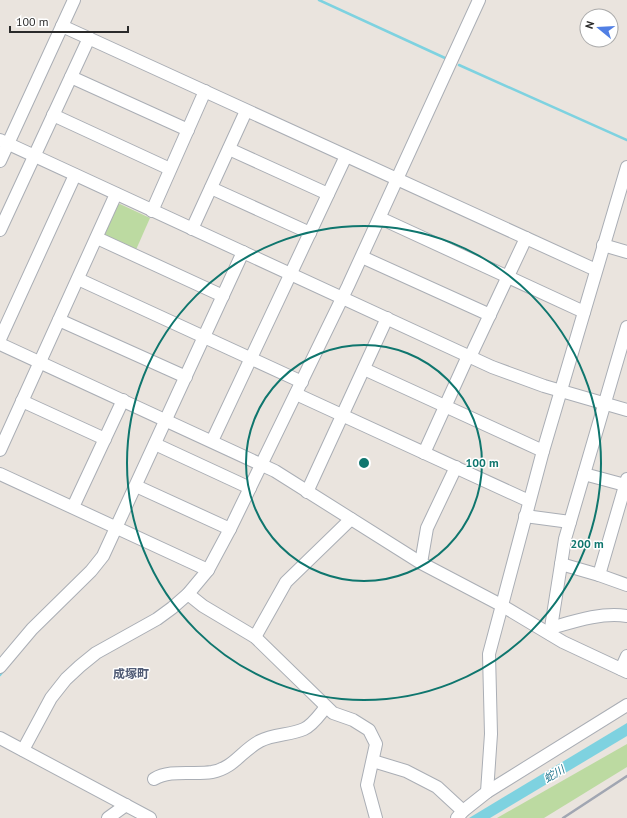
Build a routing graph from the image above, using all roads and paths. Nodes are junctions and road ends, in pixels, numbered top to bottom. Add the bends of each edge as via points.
1 (74, 0) edge
2 (479, 0) edge
3 (62, 26) junction
4 (88, 38) junction
5 (71, 77) junction
6 (206, 91) junction
7 (246, 111) junction
8 (53, 115) junction
9 (188, 130) junction
10 (4, 142) edge
11 (229, 149) junction
12 (346, 156) junction
13 (34, 157) junction
14 (0, 161) edge
15 (627, 167) edge
16 (170, 169) junction
17 (75, 175) junction
18 (398, 179) junction
19 (211, 188) junction
20 (116, 194) junction
21 (328, 194) junction
22 (152, 210) junction
23 (380, 218) junction
24 (192, 229) junction
25 (0, 230) edge
26 (310, 233) junction
27 (97, 238) junction
28 (526, 238) junction
29 (603, 245) junction
30 (243, 252) junction
31 (627, 252) edge
32 (362, 256) junction
33 (596, 270) junction
34 (290, 274) junction
35 (508, 277) junction
36 (78, 279) junction
37 (223, 296) junction
38 (342, 298) junction
39 (584, 312) junction
40 (490, 315) junction
41 (387, 318) junction
42 (59, 320) junction
43 (627, 327) edge
44 (204, 337) junction
45 (0, 339) edge
46 (0, 344) edge
47 (469, 356) junction
48 (251, 358) junction
49 (40, 362) junction
50 (364, 369) junction
51 (186, 377) junction
52 (302, 382) junction
53 (561, 390) junction
54 (296, 394) junction
55 (22, 400) junction
56 (123, 400) junction
57 (604, 403) junction
58 (445, 407) junction
59 (627, 410) edge
60 (342, 415) junction
61 (166, 420) junction
62 (105, 439) junction
63 (212, 441) junction
64 (155, 444) junction
65 (0, 450) edge
66 (543, 451) junction
67 (424, 453) junction
68 (262, 464) junction
69 (456, 467) junction
70 (0, 474) edge
71 (584, 474) junction
72 (626, 482) edge
73 (136, 486) junction
74 (250, 488) junction
75 (308, 492) junction
76 (529, 501) junction
77 (73, 508) junction
78 (525, 516) junction
79 (350, 519) junction
80 (570, 522) junction
81 (117, 528) junction
82 (230, 529) junction
83 (421, 563) junction
84 (561, 564) junction
85 (208, 570) junction
86 (599, 574) junction
87 (627, 585) edge
88 (188, 594) junction
89 (501, 605) junction
90 (627, 616) edge
91 (551, 631) junction
92 (255, 637) junction
93 (627, 656) edge
94 (0, 666) edge
95 (624, 671) edge
96 (627, 706) edge
97 (326, 707) junction
98 (0, 738) edge
99 (23, 750) junction
100 (373, 761) junction
101 (154, 779) dead end
102 (487, 792) junction
103 (126, 805) junction
104 (460, 814) edge
105 (108, 818) edge
106 (150, 818) edge
107 (376, 818) edge

1 - 3 street
2 - 18 street
3 - 4 street
3 - 10 street
4 - 5 street
4 - 6 street
5 - 8 street
5 - 9 street
6 - 7 street
6 - 9 street
7 - 11 street
7 - 12 street
8 - 13 street
8 - 16 street
9 - 16 street
10 - 13 street
10 - 14 street
11 - 19 street
11 - 21 street
12 - 18 street
12 - 21 street
13 - 17 street
13 - 25 street
15 - 29 street
16 - 22 street
17 - 20 street
17 - 45 street
18 - 23 street
18 - 28 street
19 - 24 street
19 - 26 street
20 - 22 street
20 - 27 street
21 - 26 street
22 - 24 street
23 - 32 street
23 - 35 street
24 - 30 street
26 - 34 street
27 - 36 street
27 - 37 street
28 - 33 street
28 - 35 street
29 - 31 street
29 - 33 street
30 - 34 street
30 - 37 street
32 - 38 street
32 - 40 street
33 - 39 street
34 - 38 street
34 - 48 street
35 - 39 street
35 - 40 street
36 - 42 street
36 - 44 street
37 - 44 street
38 - 41 street
38 - 52 street
39 - 53 street
40 - 47 street
41 - 47 street
41 - 50 street
42 - 49 street
42 - 51 street
43 - 57 street
44 - 48 street
44 - 51 street
46 - 49 street
47 - 53 street via 514,375
47 - 58 street
48 - 52 street
48 - 63 street
49 - 55 street
49 - 56 street
50 - 58 street
50 - 60 street
51 - 61 street
52 - 54 street
53 - 57 street
53 - 66 street
54 - 60 street
54 - 68 street
55 - 62 street
55 - 65 street
56 - 61 street
56 - 62 street
57 - 59 street
57 - 71 street
58 - 66 street
58 - 67 street
60 - 67 street
60 - 75 street
61 - 63 street
61 - 64 street
62 - 77 street
63 - 68 street
64 - 73 street
64 - 74 street
66 - 76 street
67 - 69 street
68 - 74 street
68 - 75 street
69 - 76 street
69 - 83 street via 427,528
70 - 77 street
71 - 72 street
71 - 80 street
72 - 86 street
73 - 81 street
73 - 82 street
74 - 82 street
75 - 79 street
76 - 78 street
77 - 81 street
78 - 80 street
78 - 89 street
79 - 83 street
79 - 92 street via 286,582
80 - 84 street
81 - 85 street
81 - 94 street via 98,563 32,628
82 - 85 street
83 - 89 street
84 - 86 street
84 - 91 street
85 - 88 street
86 - 87 street
88 - 92 street
88 - 99 street via 157,619 114,642 66,679 51,698
89 - 91 street
89 - 102 street via 489,654 491,734
90 - 91 street via 613,615 573,622
91 - 95 street
92 - 97 street
93 - 95 street
96 - 102 street
97 - 100 street via 369,730 376,744
97 - 101 street via 303,729 260,740 225,768 212,772 170,774
98 - 99 street
99 - 103 street
100 - 104 street via 406,771 437,787
100 - 107 street via 367,785
102 - 104 street
103 - 105 street
103 - 106 street

